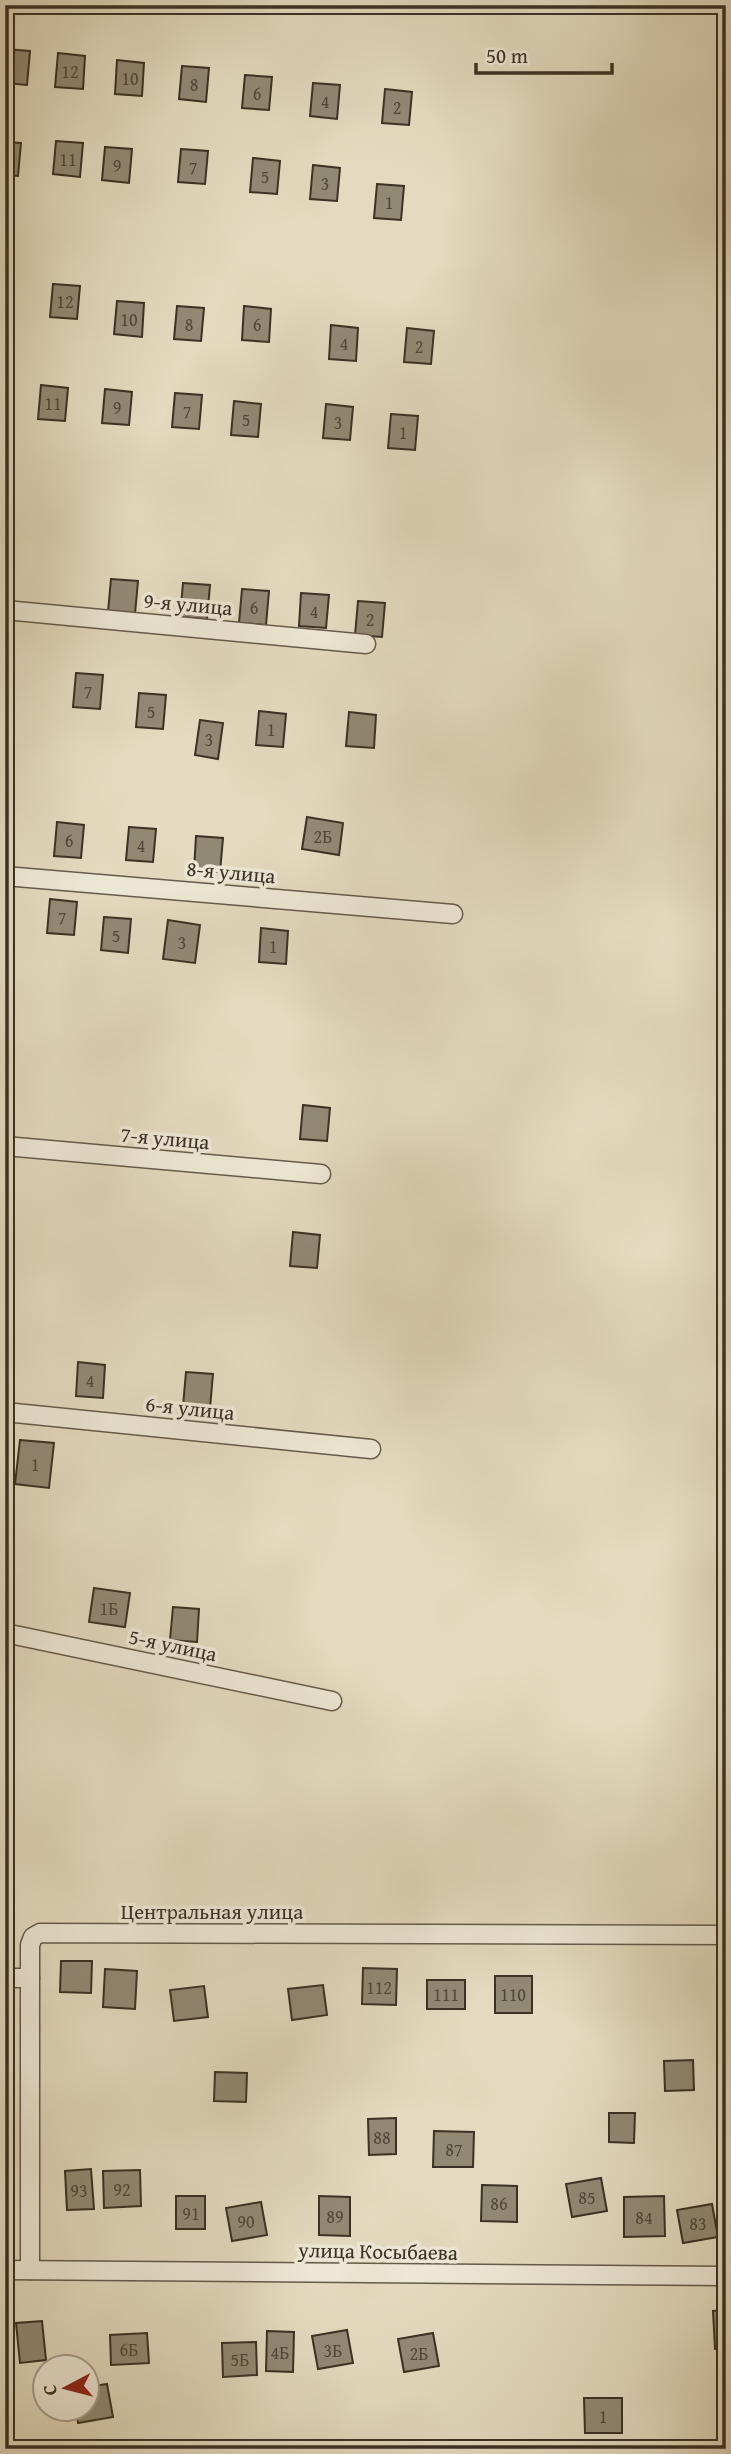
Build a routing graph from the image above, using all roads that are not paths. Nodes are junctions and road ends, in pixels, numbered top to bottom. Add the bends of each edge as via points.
1 (5, 610) edge
2 (366, 644) dead end
3 (5, 876) edge
4 (453, 915) dead end
5 (5, 1146) edge
6 (321, 1174) dead end
7 (5, 1412) edge
8 (371, 1449) dead end
9 (5, 1633) edge
10 (332, 1701) dead end
11 (726, 1935) edge
12 (5, 1978) edge
13 (30, 1978) junction
14 (5, 2270) edge
15 (30, 2270) junction
16 (726, 2276) edge

1 - 2 street, 9-я улица
3 - 4 street, 8-я улица
5 - 6 street, 7-я улица
7 - 8 street, 6-я улица
9 - 10 street, 5-я улица
11 - 13 street, Центральная улица via 40,1933 30,1945
12 - 13 street
13 - 15 street, Центральная улица
14 - 15 street, улица Косыбаева
15 - 16 street, улица Косыбаева

